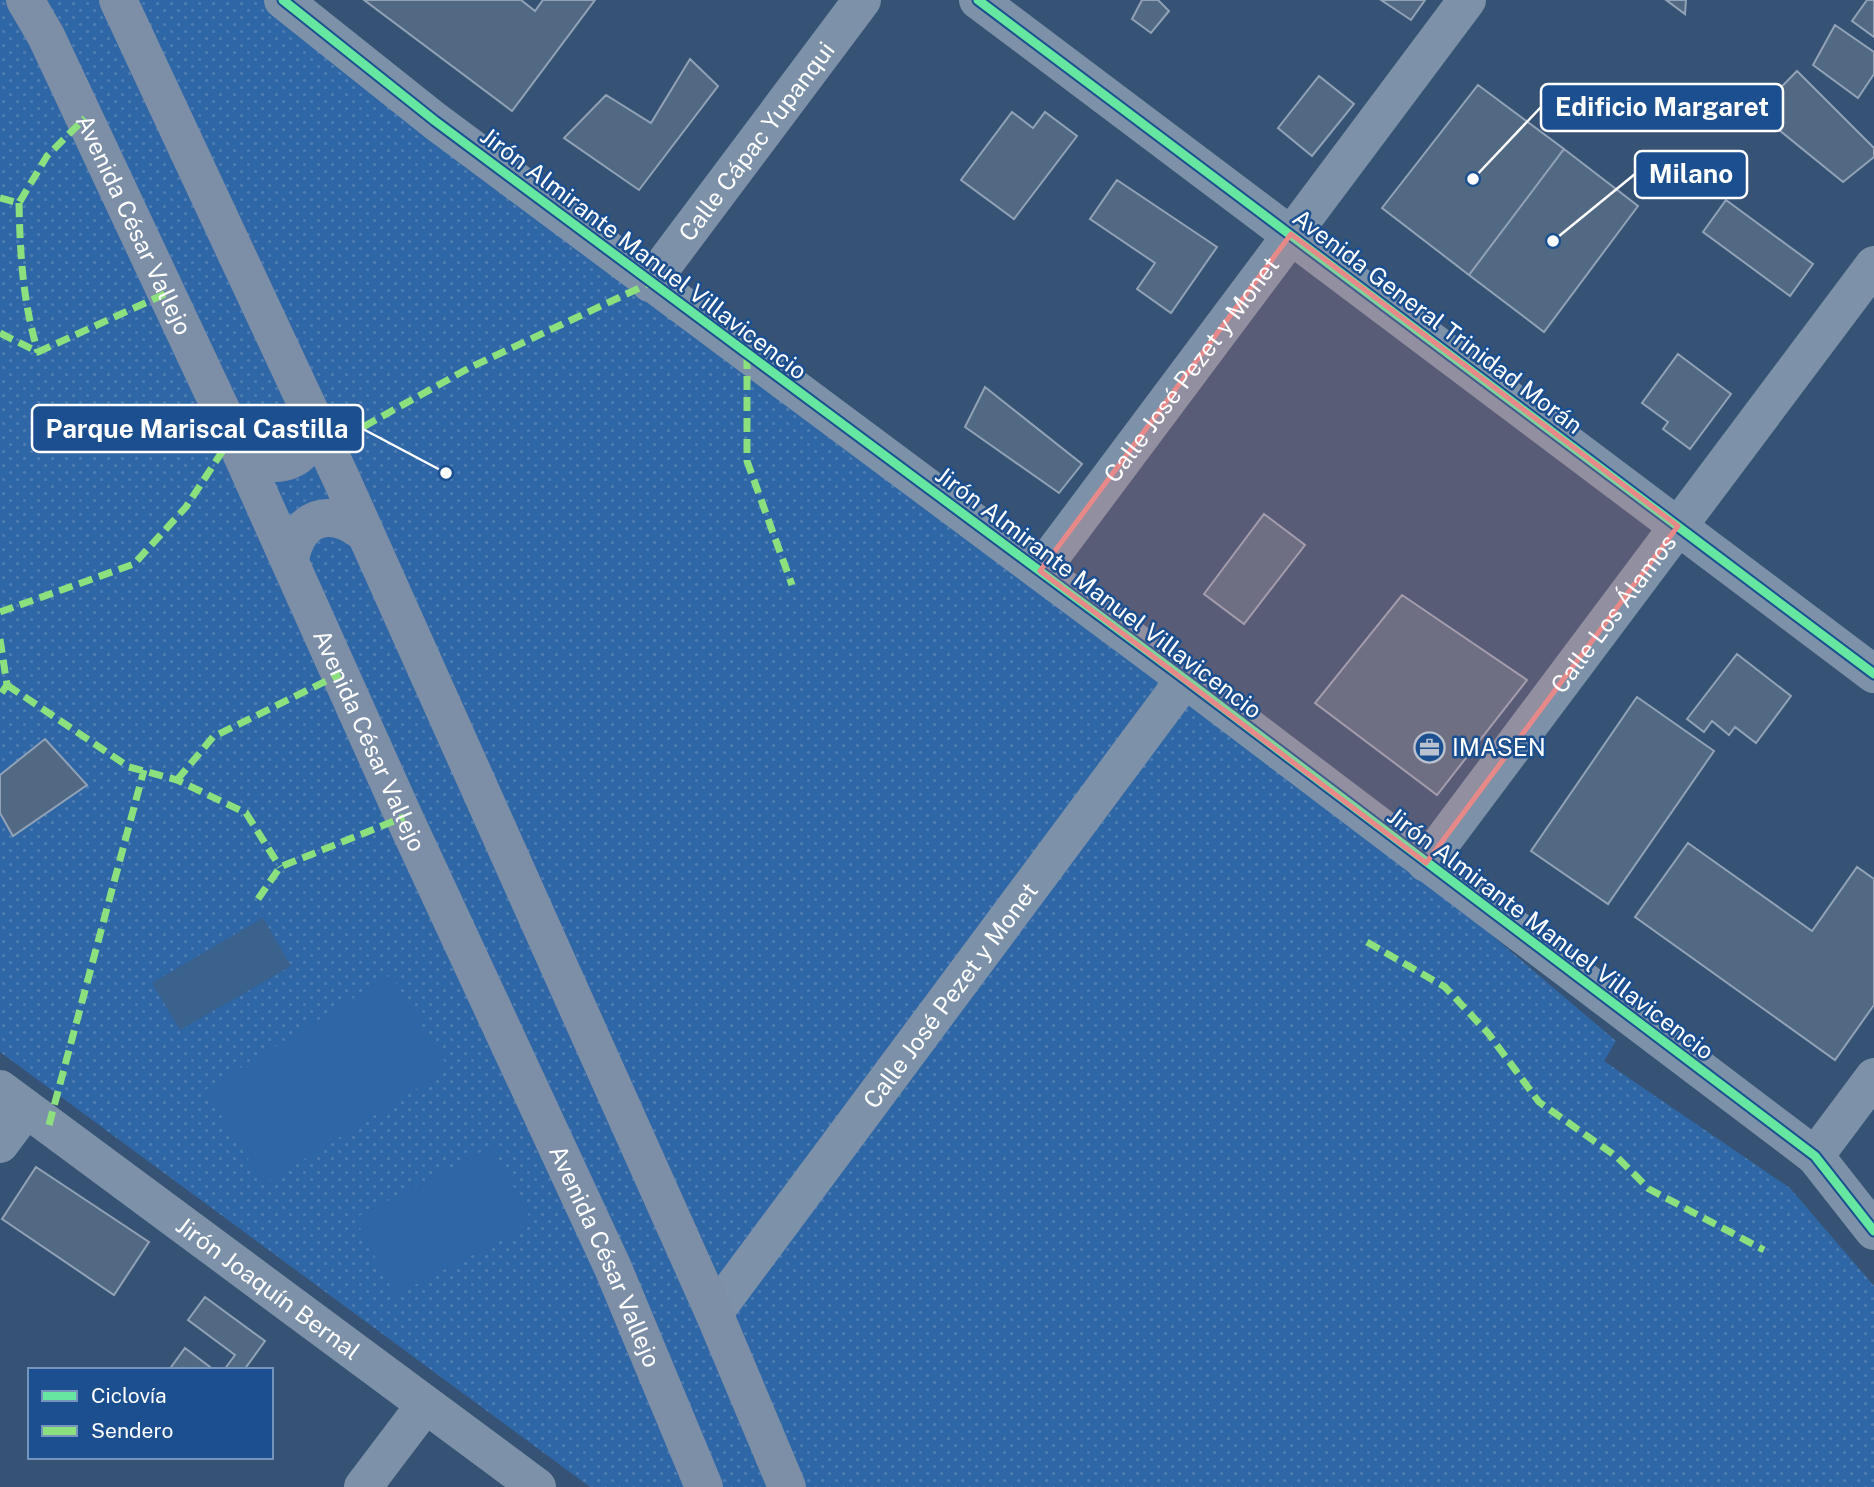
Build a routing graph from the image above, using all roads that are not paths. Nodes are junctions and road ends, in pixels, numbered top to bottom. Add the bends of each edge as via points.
1 (25, 0) edge
2 (118, 0) edge
3 (284, 0) edge
4 (862, 0) edge
5 (978, 0) edge
6 (1467, 0) edge
7 (1292, 234) junction
8 (1874, 265) edge
9 (650, 283) junction
10 (315, 423) junction
11 (242, 454) junction
12 (1678, 526) junction
13 (362, 531) junction
14 (290, 559) junction
15 (1040, 572) junction
16 (1874, 674) edge
17 (1185, 679) junction
18 (1426, 863) junction
19 (1874, 1077) edge
20 (13, 1099) edge
21 (0, 1144) edge
22 (1815, 1156) junction
23 (1874, 1231) edge
24 (714, 1314) junction
25 (425, 1405) junction
26 (363, 1487) edge
27 (537, 1487) edge
28 (705, 1487) edge
29 (787, 1487) edge

1 - 11 main road, Avenida César Vallejo
2 - 10 main road
3 - 9 street, Jirón Almirante Manuel Villavicencio
4 - 9 street, Calle Cápac Yupanqui
5 - 7 street, Avenida General Trinidad Morán
6 - 7 street, Calle José Pezet y Monet
7 - 12 street, Avenida General Trinidad Morán
7 - 15 street, Calle José Pezet y Monet
8 - 12 street, Calle Los Álamos
9 - 15 street, Jirón Almirante Manuel Villavicencio
10 - 11 main road via 303,452 290,461 274,464
10 - 13 main road
11 - 14 main road, Avenida César Vallejo
12 - 16 street, Avenida General Trinidad Morán
12 - 18 street, Calle Los Álamos
13 - 14 main road via 332,517 316,520 293,542
13 - 24 main road
14 - 28 main road, Avenida César Vallejo via 613,1268
15 - 17 street, Jirón Almirante Manuel Villavicencio
17 - 18 street, Jirón Almirante Manuel Villavicencio
17 - 24 street, Calle José Pezet y Monet
18 - 22 street, Jirón Almirante Manuel Villavicencio
19 - 22 street
20 - 21 street
20 - 25 street, Jirón Joaquín Bernal
22 - 23 street, Jirón Almirante Manuel Villavicencio
24 - 29 main road
25 - 26 street
25 - 27 street, Jirón Joaquín Bernal

